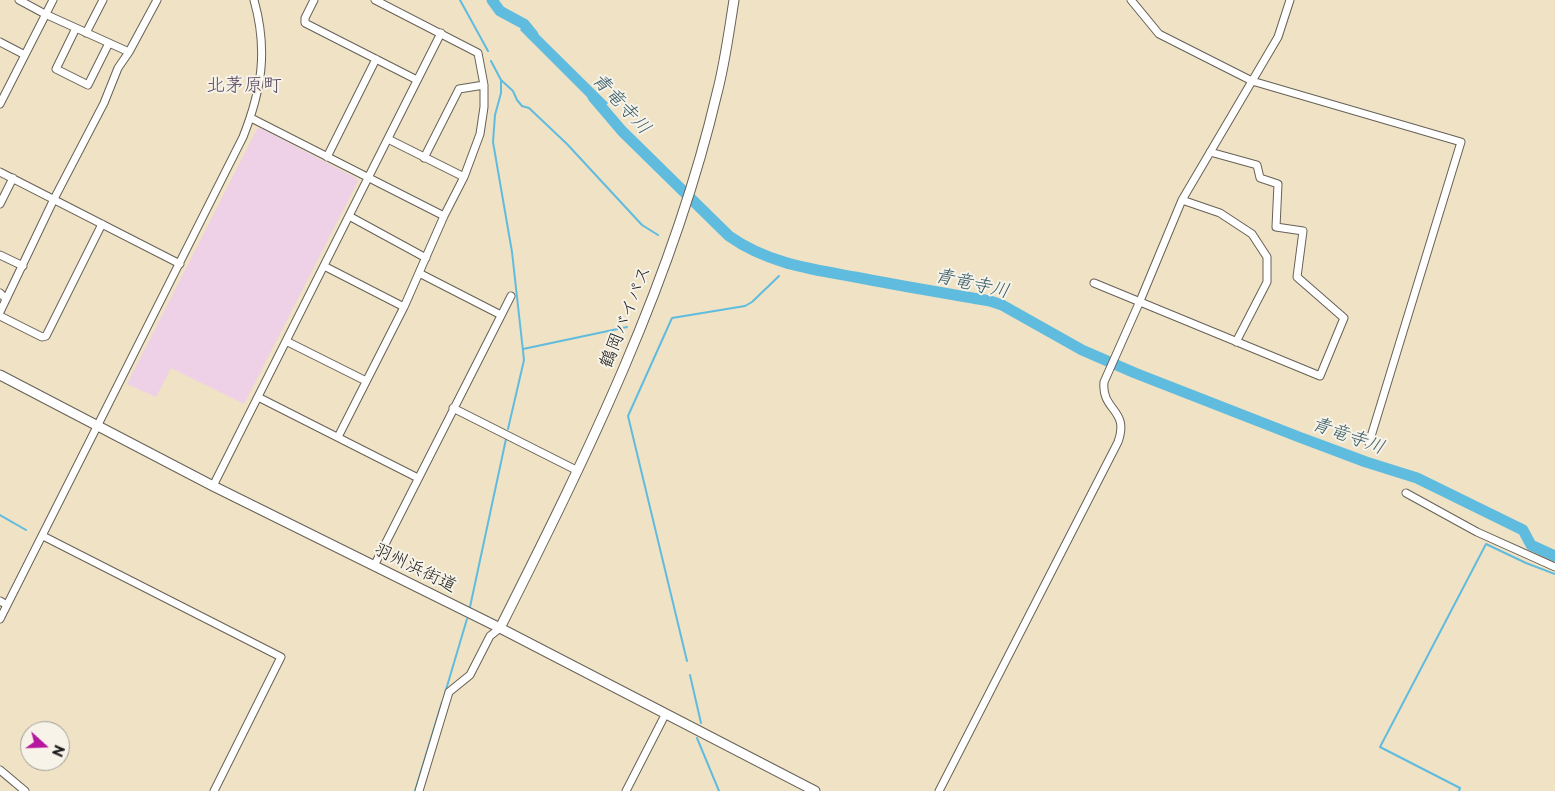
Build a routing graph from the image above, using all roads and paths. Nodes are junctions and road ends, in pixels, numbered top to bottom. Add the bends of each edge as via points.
1 (19, 0) edge
2 (53, 0) edge
3 (104, 0) edge
4 (156, 0) edge
5 (254, 0) edge
6 (314, 0) edge
7 (375, 0) edge
8 (734, 0) edge
9 (1131, 0) edge
10 (1290, 0) edge
11 (45, 14) junction
12 (76, 28) junction
13 (86, 33) junction
14 (441, 33) junction
15 (0, 42) edge
16 (109, 43) junction
17 (129, 52) junction
18 (25, 55) junction
19 (376, 59) junction
20 (417, 80) junction
21 (1252, 81) junction
22 (484, 85) junction
23 (0, 104) edge
24 (251, 118) junction
25 (388, 139) junction
26 (1210, 152) junction
27 (328, 157) junction
28 (424, 158) junction
29 (0, 172) edge
30 (464, 177) junction
31 (13, 178) junction
32 (368, 178) junction
33 (54, 199) junction
34 (1182, 200) junction
35 (0, 204) edge
36 (349, 216) junction
37 (444, 216) junction
38 (102, 224) junction
39 (0, 254) edge
40 (426, 258) junction
41 (180, 264) junction
42 (22, 266) junction
43 (324, 266) junction
44 (419, 273) junction
45 (1094, 283) dead end
46 (3, 296) edge
47 (510, 296) dead end
48 (1140, 301) junction
49 (404, 307) junction
50 (0, 312) edge
51 (501, 315) junction
52 (0, 316) edge
53 (286, 341) junction
54 (1236, 342) junction
55 (0, 375) edge
56 (366, 381) junction
57 (258, 397) junction
58 (454, 408) junction
59 (98, 426) junction
60 (338, 437) junction
61 (1369, 443) dead end
62 (578, 471) junction
63 (418, 478) junction
64 (213, 486) junction
65 (1406, 493) dead end
66 (43, 536) junction
67 (374, 566) junction
68 (1555, 567) edge
69 (0, 602) edge
70 (7, 605) junction
71 (0, 619) edge
72 (500, 628) junction
73 (665, 715) junction
74 (0, 770) edge
75 (25, 791) edge
76 (214, 791) edge
77 (419, 791) edge
78 (626, 791) edge
79 (815, 791) edge
80 (939, 791) edge

1 - 11 street
2 - 11 street
3 - 13 street
4 - 17 street
5 - 24 street via 261,30 262,62
6 - 19 street via 304,23
7 - 14 street
8 - 62 main road, 鶴岡バイパス via 718,91 684,212 631,349
9 - 21 street via 1159,34
10 - 21 street via 1278,37
11 - 12 street
11 - 18 street
12 - 13 street
12 - 16 street via 56,69 88,84
13 - 16 street
14 - 20 street
14 - 22 street via 478,53
15 - 18 street
16 - 17 street
17 - 33 street via 118,68 97,118
18 - 23 street
19 - 20 street
19 - 27 street
20 - 25 street
21 - 26 street
21 - 61 street via 1461,142
22 - 28 street via 458,90
22 - 30 street via 480,134
24 - 27 street
24 - 41 street
25 - 28 street
25 - 32 street
26 - 34 street
26 - 54 street via 1257,166 1260,178 1278,184 1276,227 1303,231 1296,277 1344,318 1320,376
27 - 32 street
28 - 30 street
29 - 31 street
30 - 37 street
31 - 33 street
31 - 35 street
32 - 36 street
32 - 37 street
33 - 38 street
33 - 42 street
34 - 48 street
34 - 54 street via 1220,212 1252,234 1267,257 1267,282
36 - 40 street
36 - 43 street
37 - 40 street
38 - 41 street
38 - 52 street via 46,336 42,337
39 - 42 street
40 - 44 street
41 - 59 street
42 - 46 street
43 - 49 street
43 - 53 street
44 - 49 street
44 - 51 street
45 - 48 street
46 - 50 street
47 - 51 street
48 - 54 street
48 - 80 street via 1104,382 1108,404 1121,420 1122,432 1118,442
49 - 56 street
51 - 58 street
53 - 56 street
53 - 57 street
55 - 59 main road, 羽州浜街道
56 - 60 street
57 - 60 street
57 - 64 street
58 - 62 street
58 - 63 street
59 - 64 main road, 羽州浜街道
59 - 66 street
60 - 63 street
62 - 72 main road, 鶴岡バイパス
63 - 67 street
64 - 67 main road, 羽州浜街道
65 - 68 street via 1476,532
66 - 70 street
66 - 76 street via 281,657
67 - 72 main road, 羽州浜街道
69 - 70 street
70 - 71 street
72 - 73 main road, 羽州浜街道
72 - 77 street via 490,636 466,679 449,692
73 - 78 street
73 - 79 main road, 羽州浜街道
74 - 75 street

